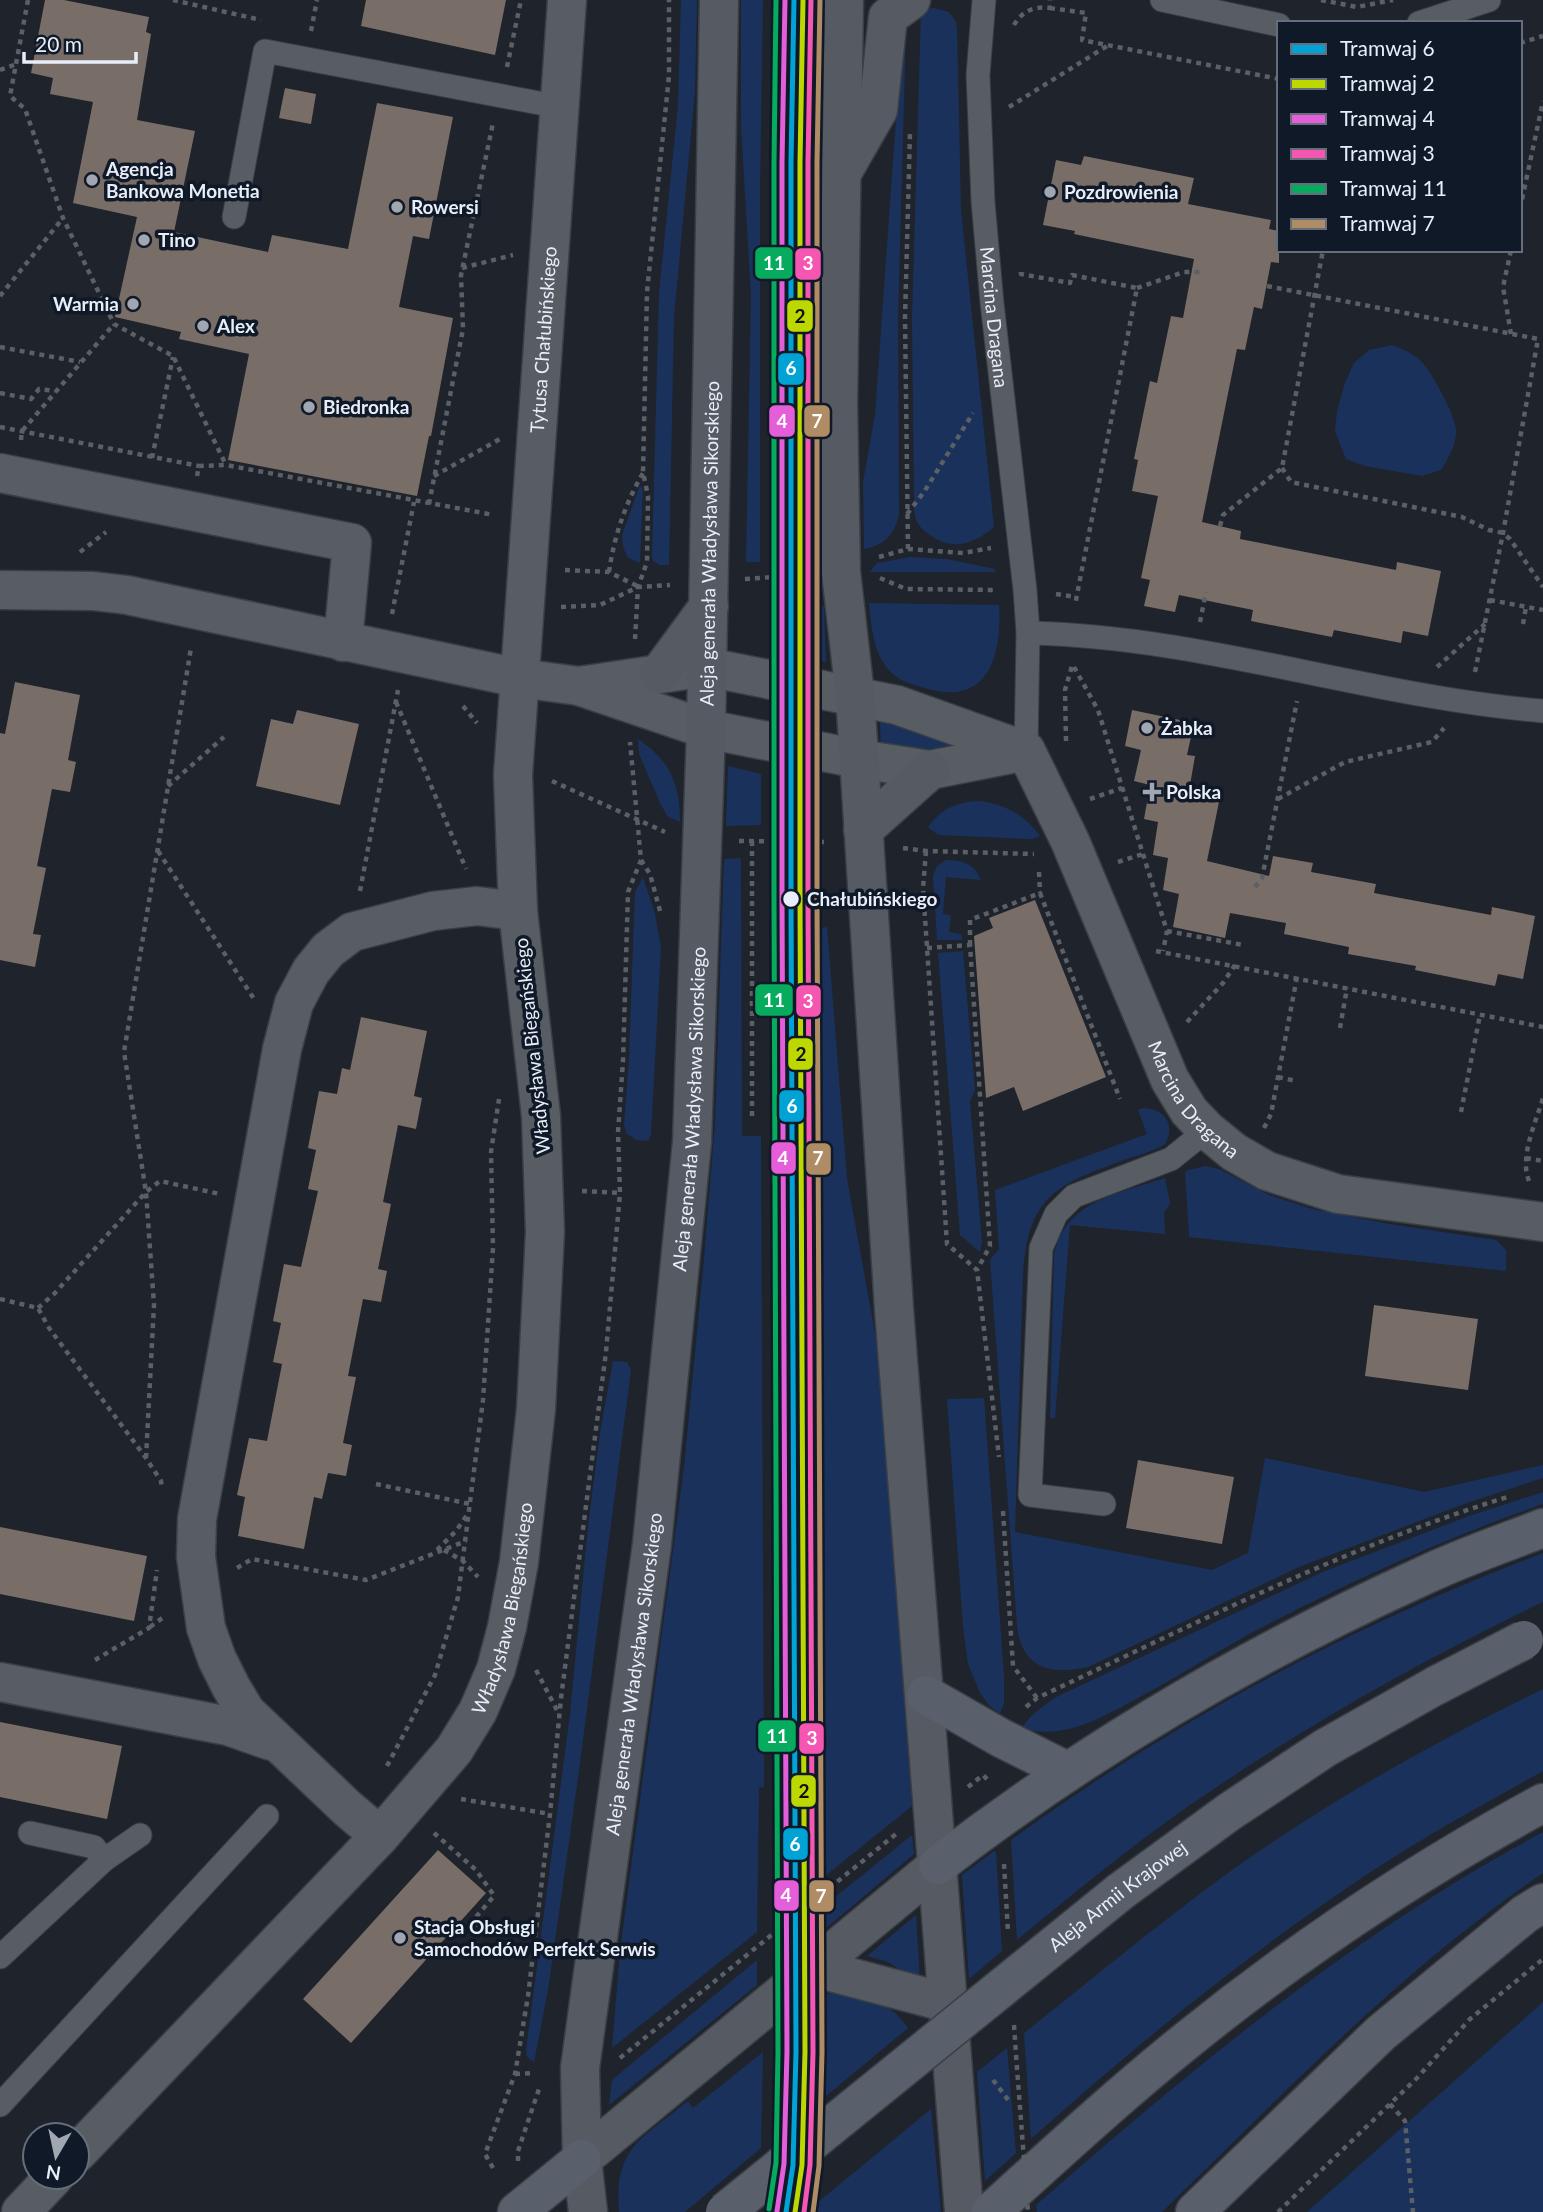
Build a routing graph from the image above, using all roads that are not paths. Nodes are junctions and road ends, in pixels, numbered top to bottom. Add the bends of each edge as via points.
1 (568, 0) edge
2 (719, 0) edge
3 (844, 0) edge
4 (911, 0) edge
5 (984, 0) edge
6 (1161, 0) edge
7 (1489, 0) edge
8 (1425, 21) edge
9 (1277, 25) edge
10 (560, 107) junction
11 (840, 175) junction
12 (234, 217) dead end
13 (7, 474) edge
14 (0, 590) edge
15 (709, 606) junction
16 (1028, 633) junction
17 (343, 642) junction
18 (707, 667) junction
19 (659, 674) junction
20 (519, 678) junction
21 (579, 686) junction
22 (855, 695) junction
23 (1543, 711) edge
24 (706, 729) junction
25 (1026, 751) junction
26 (859, 759) junction
27 (930, 770) junction
28 (863, 830) junction
29 (518, 911) junction
30 (1207, 1130) junction
31 (1538, 1205) edge
32 (1104, 1504) dead end
33 (1543, 1528) edge
34 (1533, 1636) edge
35 (0, 1682) edge
36 (926, 1695) junction
37 (281, 1744) junction
38 (1067, 1771) junction
39 (1543, 1803) edge
40 (267, 1816) dead end
41 (30, 1833) dead end
42 (140, 1835) dead end
43 (380, 1836) junction
44 (104, 1860) junction
45 (939, 1865) junction
46 (1543, 1903) edge
47 (0, 1957) edge
48 (812, 1967) junction
49 (948, 2003) junction
50 (0, 2105) edge
51 (91, 2138) edge
52 (582, 2160) junction
53 (41, 2191) edge
54 (21, 2212) edge
55 (517, 2212) edge
56 (588, 2212) edge
57 (725, 2212) edge
58 (964, 2212) edge
59 (991, 2212) edge
60 (1195, 2212) edge

1 - 10 street, Tytusa Chałubińskiego
2 - 15 street, Aleja generała Władysława Sikorskiego
3 - 11 street
4 - 11 street via 888,17 878,110
5 - 16 lane, Marcina Dragana via 978,75 983,202
6 - 9 lane
7 - 8 lane
10 - 12 lane via 265,51
10 - 20 street, Tytusa Chałubińskiego
11 - 22 street via 841,572
13 - 17 street via 352,543
14 - 17 street via 127,596
15 - 18 street, Aleja generała Władysława Sikorskiego
15 - 19 street
16 - 23 lane via 1090,635 1484,706
16 - 25 lane, Marcina Dragana
17 - 20 street
18 - 19 street
18 - 22 street
18 - 24 street, Aleja generała Władysława Sikorskiego
19 - 21 street
20 - 21 street
20 - 29 street, Władysława Biegańskiego via 513,775
21 - 24 street
22 - 25 street via 897,705
22 - 26 street
24 - 26 street
24 - 52 street, Aleja generała Władysława Sikorskiego via 690,1168 652,1544 580,2068
25 - 27 street
25 - 30 street, Marcina Dragana via 1070,841 1170,1080
26 - 27 street
26 - 28 street
27 - 28 street
28 - 36 street via 894,1309
29 - 37 street, Władysława Biegańskiego via 477,906 433,911 352,932 328,950 294,1003 197,1518 196,1557 206,1628 217,1659 246,1712
29 - 43 street, Władysława Biegańskiego via 541,1116 545,1232 536,1409 519,1562 496,1669 478,1711 454,1749
30 - 31 street, Marcina Dragana via 1267,1171 1338,1194
30 - 32 lane via 1171,1159 1074,1196 1056,1214 1041,1248 1030,1495
33 - 38 main road via 1427,1574 1304,1632
34 - 57 main road, Aleja Armii Krajowej, bridge via 1325,1748 1229,1812 1121,1891
35 - 37 street via 228,1726
36 - 38 main road
36 - 45 street
37 - 43 street, Władysława Biegańskiego
38 - 45 main road
39 - 59 main road via 1432,1867 1262,1982 1105,2109
40 - 50 lane
41 - 44 lane via 94,1847
42 - 44 lane
43 - 51 street, Władysława Biegańskiego
44 - 47 lane
45 - 48 street
45 - 49 street
46 - 60 main road via 1381,2033
48 - 49 street
48 - 52 street
49 - 58 street
52 - 55 main road
52 - 56 street, Aleja generała Władysława Sikorskiego
53 - 54 street

